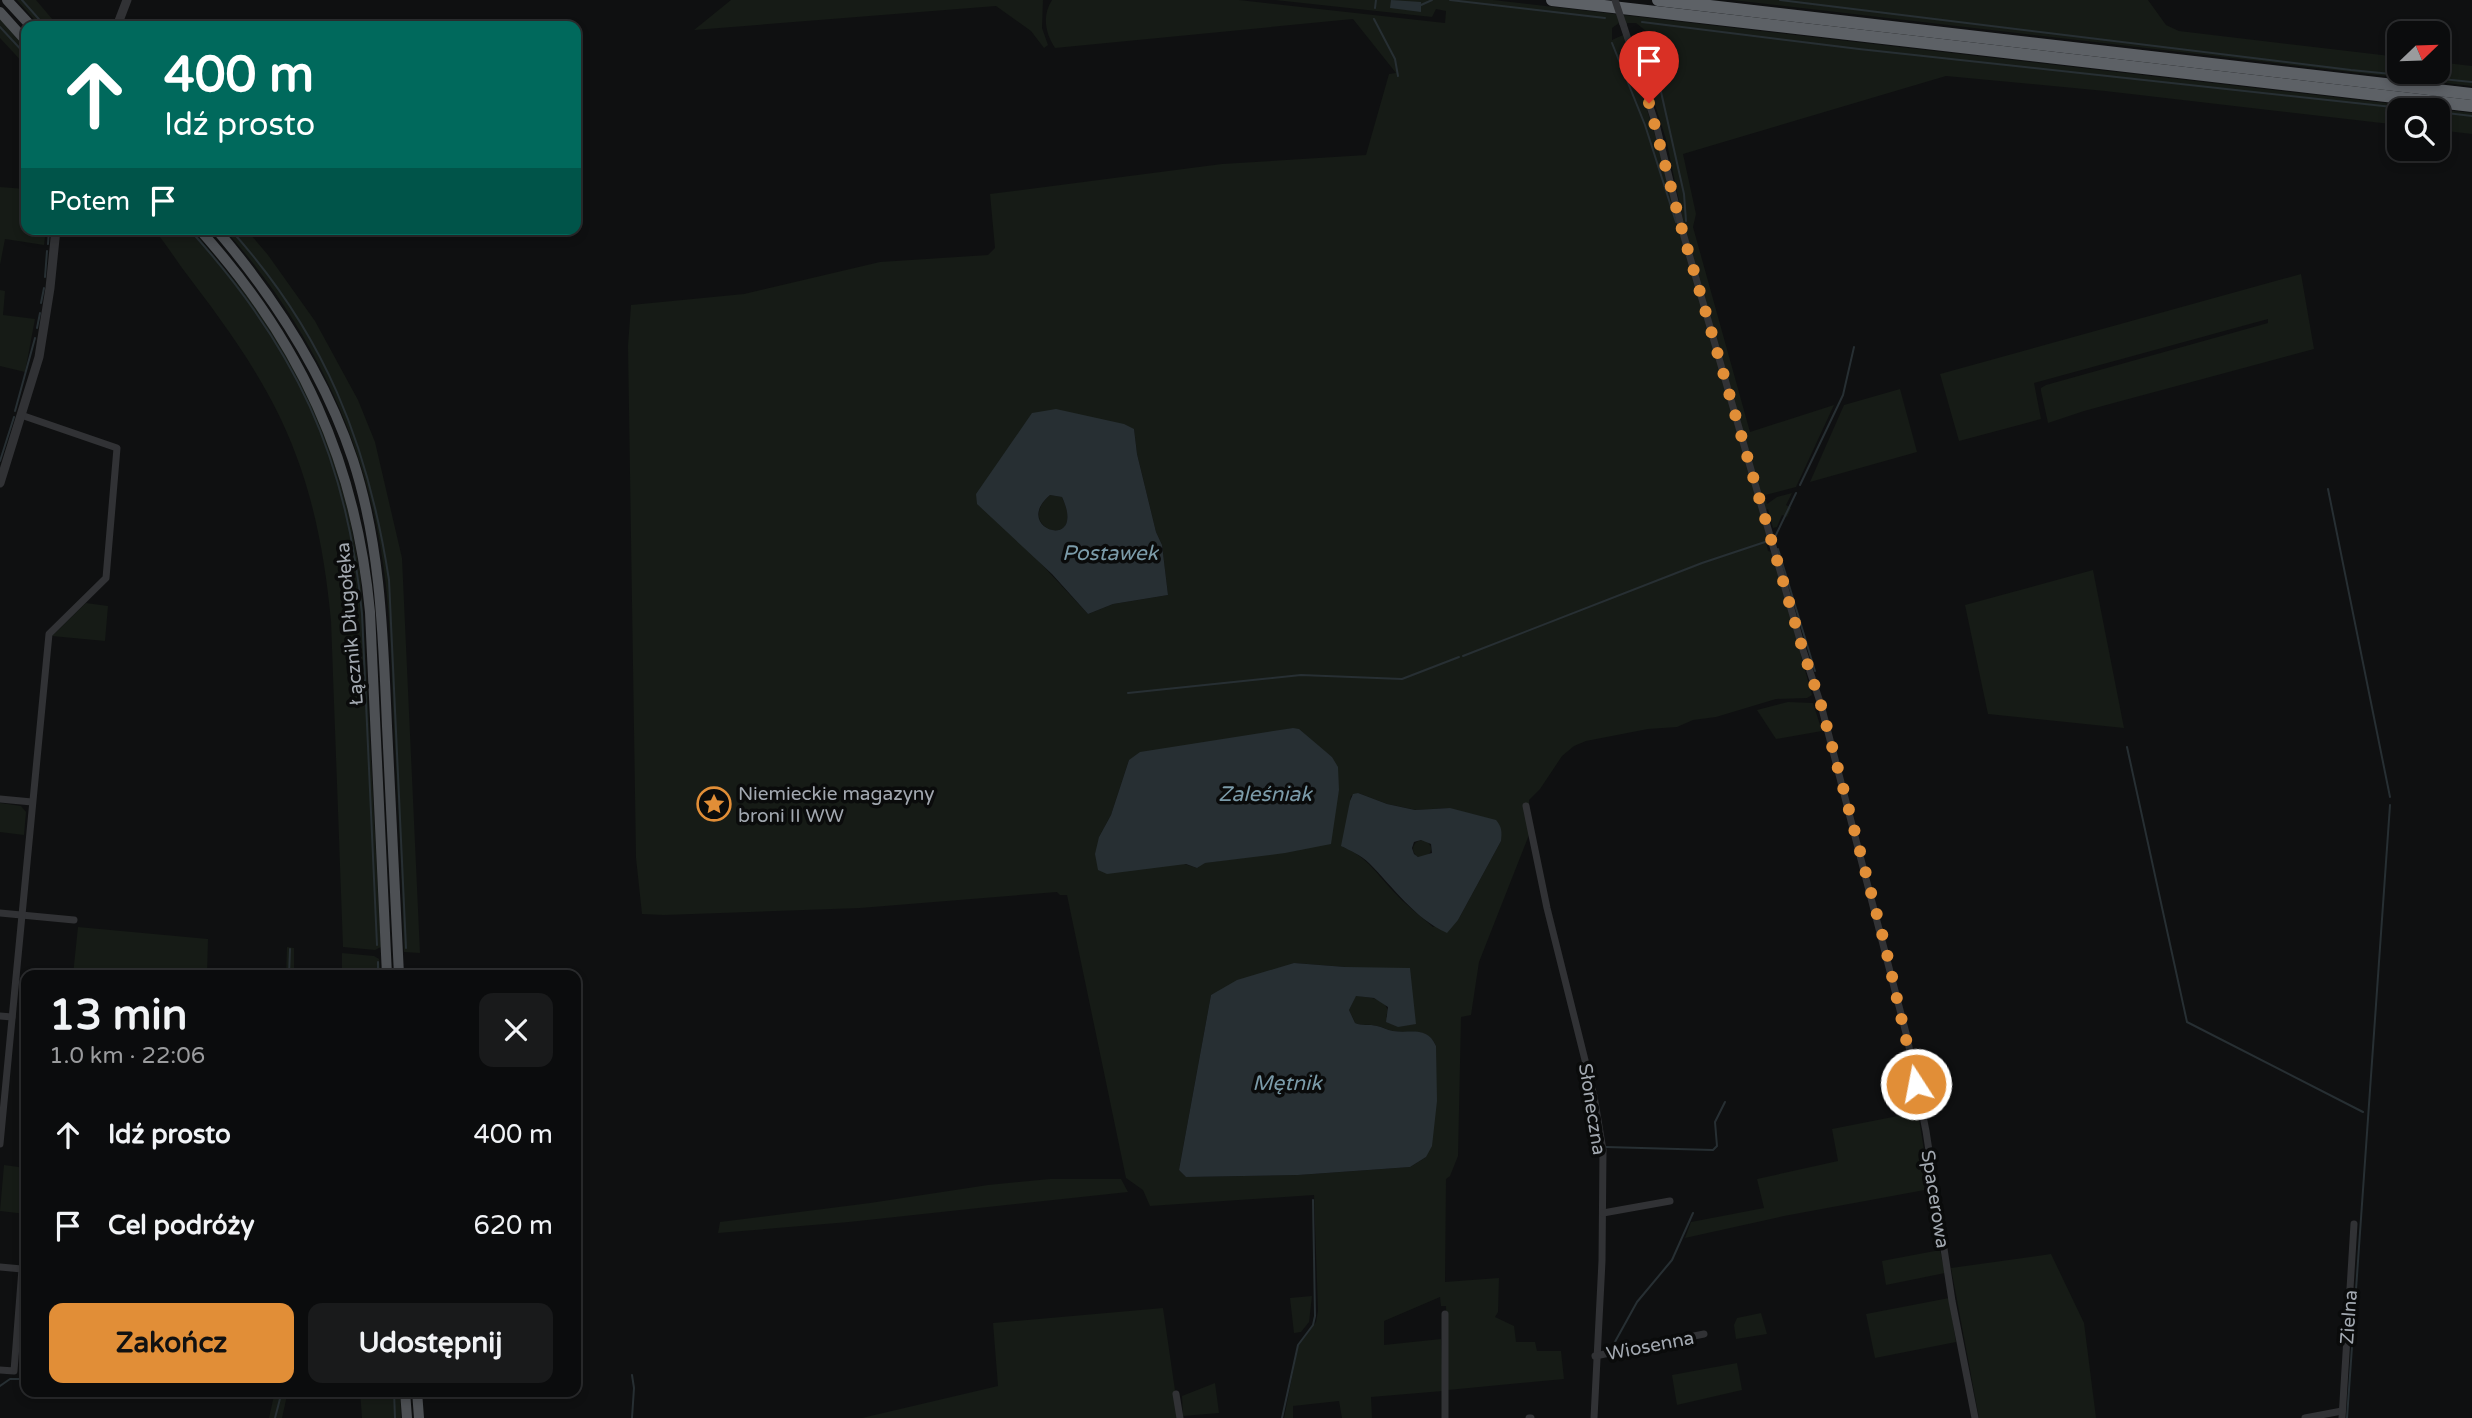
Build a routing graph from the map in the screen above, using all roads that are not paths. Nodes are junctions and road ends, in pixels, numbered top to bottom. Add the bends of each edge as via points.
1 (7, 0) edge
2 (127, 0) edge
3 (1552, 0) edge
4 (1615, 0) edge
5 (1658, 0) edge
6 (0, 12) edge
7 (26, 21) edge
8 (119, 21) edge
9 (21, 35) edge
10 (2472, 94) edge
11 (2472, 106) edge
12 (55, 235) edge
13 (205, 235) edge
14 (221, 235) edge
15 (21, 415) junction
16 (0, 483) edge
17 (0, 799) edge
18 (32, 802) junction
19 (1526, 806) dead end
20 (0, 913) edge
21 (21, 915) junction
22 (74, 920) dead end
23 (387, 970) edge
24 (399, 970) edge
25 (0, 1016) edge
26 (12, 1017) junction
27 (0, 1143) edge
28 (1670, 1201) dead end
29 (1603, 1213) junction
30 (2354, 1224) dead end
31 (0, 1267) edge
32 (21, 1269) edge
33 (21, 1300) edge
34 (1445, 1314) dead end
35 (1704, 1334) dead end
36 (1595, 1356) junction
37 (0, 1370) edge
38 (1177, 1394) dead end
39 (405, 1397) edge
40 (417, 1397) edge
41 (2342, 1414) edge
42 (407, 1418) edge
43 (419, 1418) edge
44 (1180, 1418) edge
45 (1446, 1418) edge
46 (1594, 1418) edge
47 (1975, 1418) edge
48 (2305, 1418) edge

1 - 7 main road
2 - 8 street
3 - 11 highway
4 - 47 street, Spacerowa, bridge via 1657,128 1681,226 1818,697 1907,1037
5 - 10 highway
6 - 9 main road
12 - 15 street via 39,356
13 - 23 main road, Łącznik Długołęka via 258,300 295,358 327,425 351,494 370,623
14 - 24 main road, Łącznik Długołęka via 274,301 309,358 342,429 363,495 382,613
15 - 16 street
15 - 18 street via 117,448 106,578 49,634
17 - 18 street
18 - 21 street
19 - 29 street, Słoneczna via 1594,1096 1603,1150
20 - 21 street
21 - 22 street
21 - 26 street
25 - 26 street
26 - 27 street
28 - 29 street
29 - 36 street, Słoneczna
30 - 41 street, Zielna
31 - 32 street
33 - 37 street via 14,1371
34 - 45 street
35 - 36 street, Wiosenna
36 - 46 street, Słoneczna
38 - 44 street
39 - 42 main road
40 - 43 main road
41 - 48 street, Zielna

